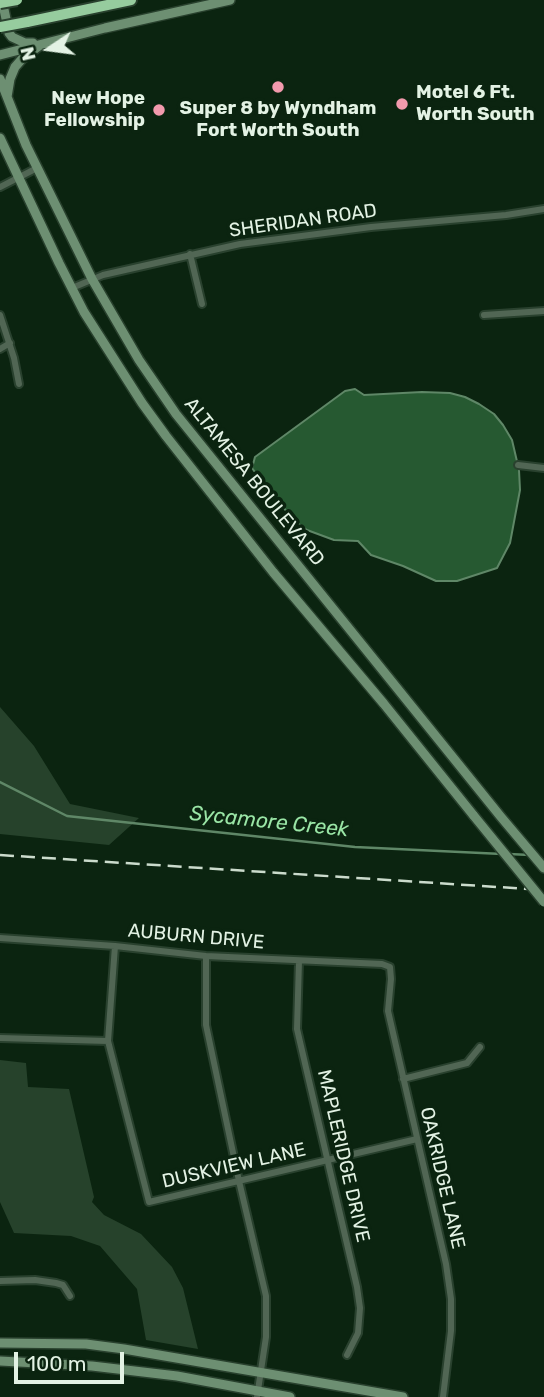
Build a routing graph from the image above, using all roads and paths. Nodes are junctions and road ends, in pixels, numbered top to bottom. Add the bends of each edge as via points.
1 (16, 0) edge
2 (131, 0) edge
3 (230, 0) edge
4 (1, 2) edge
5 (0, 27) edge
6 (43, 43) junction
7 (0, 55) edge
8 (0, 79) edge
9 (7, 99) junction
10 (0, 138) edge
11 (37, 168) junction
12 (18, 178) junction
13 (0, 187) edge
14 (544, 209) edge
15 (190, 254) junction
16 (92, 279) junction
17 (72, 288) junction
18 (202, 304) dead end
19 (544, 312) edge
20 (0, 314) edge
21 (484, 315) dead end
22 (10, 344) junction
23 (0, 349) edge
24 (19, 384) dead end
25 (518, 465) dead end
26 (544, 468) edge
27 (544, 868) edge
28 (544, 902) edge
29 (0, 938) edge
30 (115, 946) junction
31 (206, 956) junction
32 (299, 961) junction
33 (390, 967) joint
34 (0, 1038) edge
35 (108, 1041) junction
36 (480, 1047) dead end
37 (403, 1079) junction
38 (417, 1139) junction
39 (327, 1160) junction
40 (239, 1181) junction
41 (0, 1281) edge
42 (70, 1296) dead end
43 (0, 1343) edge
44 (347, 1355) dead end
45 (0, 1361) edge
46 (261, 1374) junction
47 (257, 1394) edge
48 (290, 1397) edge
49 (402, 1397) edge
50 (443, 1397) edge

1 - 4 highway, bridge
2 - 5 highway, bridge
3 - 6 main road
4 - 6 main road via 12,37 24,43
6 - 7 main road
6 - 9 main road via 15,67
8 - 9 main road, ALTAMESA BOULEVARD
9 - 11 main road, ALTAMESA BOULEVARD
10 - 12 main road, ALTAMESA BOULEVARD
11 - 12 street
11 - 16 main road, ALTAMESA BOULEVARD
12 - 13 street
12 - 17 main road, ALTAMESA BOULEVARD
14 - 15 street, SHERIDAN ROAD via 371,226
15 - 16 street, SHERIDAN ROAD
15 - 18 street
16 - 17 street, SHERIDAN ROAD
16 - 27 main road, ALTAMESA BOULEVARD via 176,414
17 - 28 main road, ALTAMESA BOULEVARD, bridge via 166,436
19 - 21 street
20 - 22 street
22 - 23 street
22 - 24 street
25 - 26 street
29 - 30 street, AUBURN DRIVE
30 - 31 street, AUBURN DRIVE
30 - 35 street, DUSKVIEW LANE
31 - 32 street, AUBURN DRIVE
31 - 40 street via 206,1025
32 - 33 street, AUBURN DRIVE
32 - 39 street, MAPLERIDGE DRIVE via 297,1029
33 - 37 street, OAKRIDGE LANE via 388,1011
34 - 35 street
35 - 40 street, DUSKVIEW LANE via 149,1202
36 - 37 street via 467,1063
37 - 38 street, OAKRIDGE LANE
38 - 39 street, DUSKVIEW LANE
38 - 50 street, OAKRIDGE LANE via 451,1299
39 - 40 street, DUSKVIEW LANE
39 - 44 street, MAPLERIDGE DRIVE via 360,1308 358,1333
40 - 46 street via 266,1296
41 - 42 street via 56,1283
43 - 46 main road via 86,1344
45 - 47 main road via 190,1378
46 - 47 street
46 - 49 main road
47 - 48 main road

